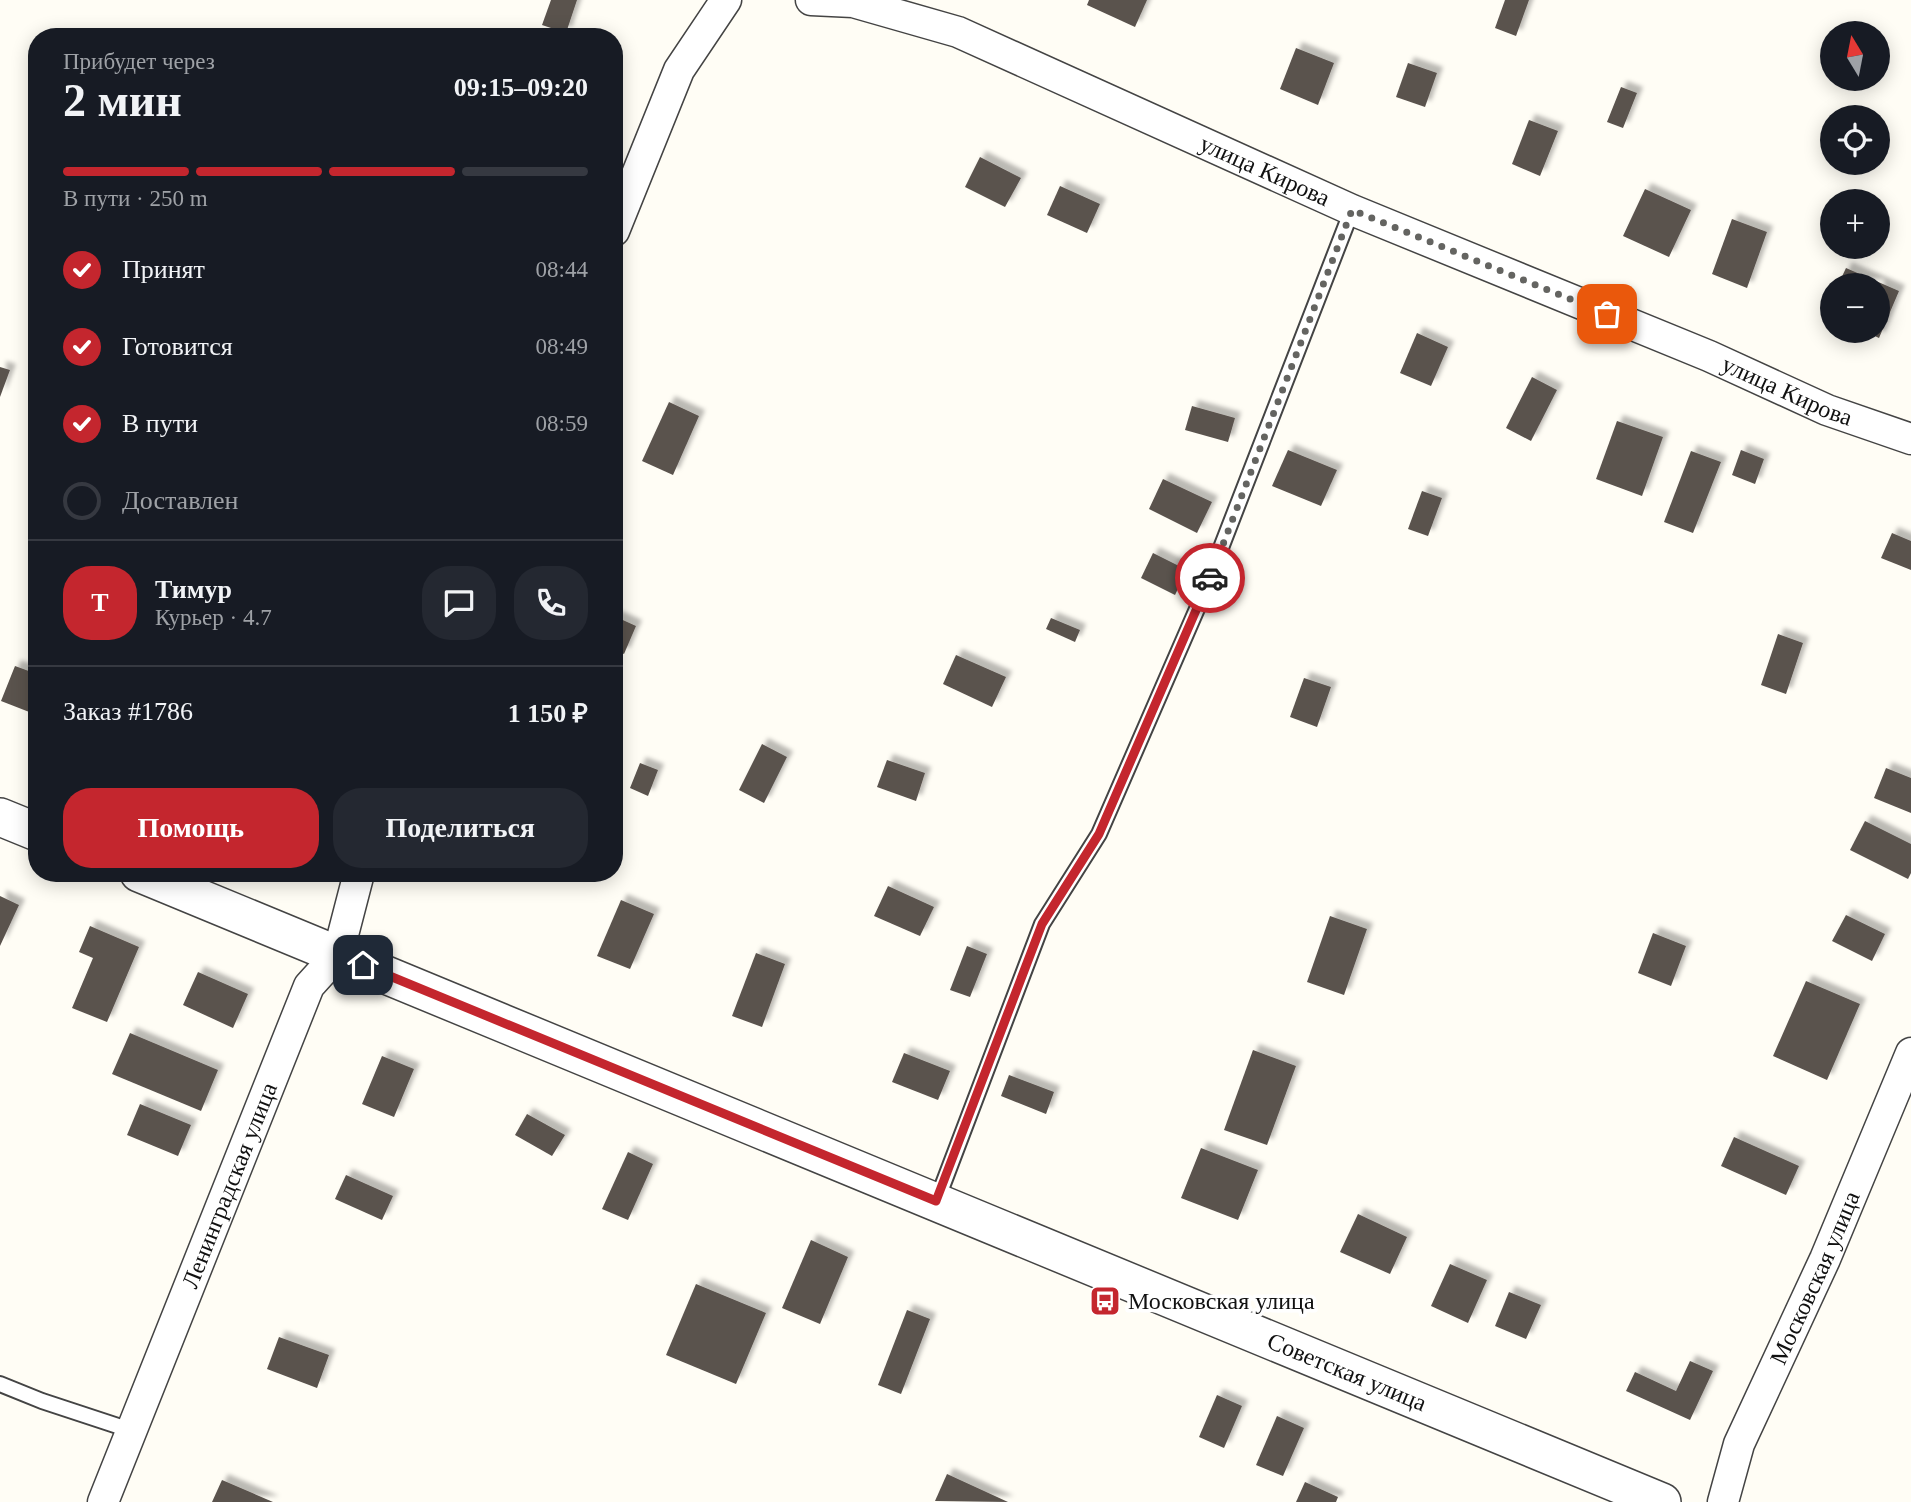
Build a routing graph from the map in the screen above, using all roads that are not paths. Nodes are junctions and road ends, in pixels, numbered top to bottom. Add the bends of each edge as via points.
1 (726, 0) edge
2 (811, 0) edge
3 (623, 209) edge
4 (1352, 210) junction
5 (1911, 439) edge
6 (0, 817) edge
7 (28, 828) edge
8 (161, 882) edge
9 (357, 882) edge
10 (338, 954) junction
11 (1911, 1053) edge
12 (936, 1201) junction
13 (0, 1384) edge
14 (130, 1430) junction
15 (103, 1502) edge
16 (1662, 1502) edge
17 (1723, 1502) edge

1 - 3 street via 679,70
2 - 4 street, улица Кирова via 853,2 958,32
4 - 5 street, улица Кирова via 1710,356 1828,410
4 - 12 lane via 1200,603 1099,834 1042,924
6 - 7 street
8 - 10 street, Советская улица
9 - 10 street, Ленинградская улица
10 - 12 street, Советская улица
10 - 14 street, Ленинградская улица via 309,986
11 - 17 street, Московская улица via 1825,1259 1739,1444
12 - 16 street, Советская улица
13 - 14 lane
14 - 15 street, Ленинградская улица

